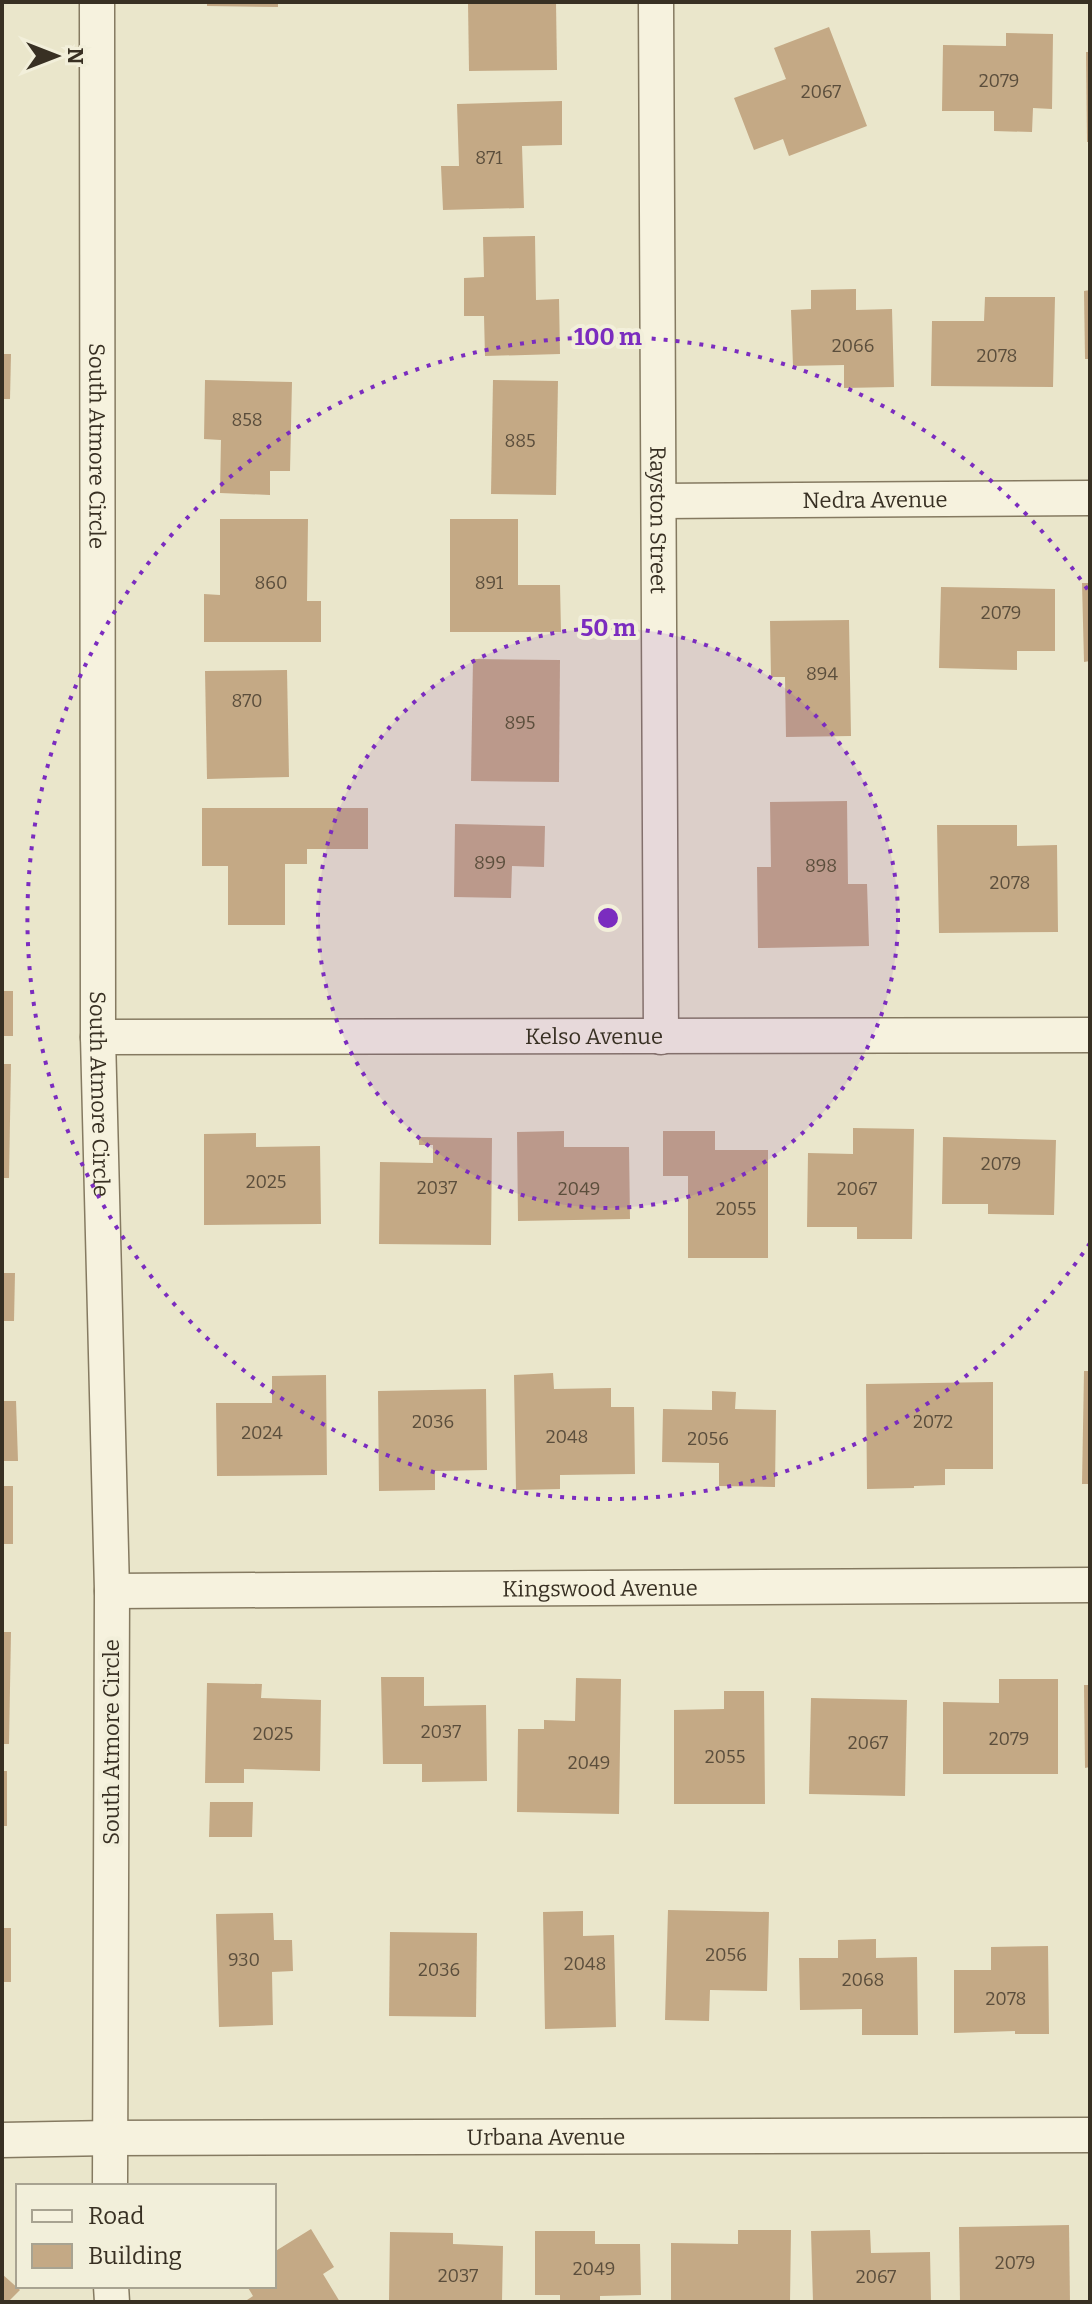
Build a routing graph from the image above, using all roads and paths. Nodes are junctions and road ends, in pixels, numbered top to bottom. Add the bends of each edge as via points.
1 (97, 2) edge
2 (656, 2) edge
3 (1090, 498) edge
4 (659, 501) junction
5 (1090, 1035) edge
6 (98, 1037) junction
7 (661, 1037) junction
8 (1090, 1585) edge
9 (112, 1591) junction
10 (1090, 2135) edge
11 (109, 2138) junction
12 (2, 2140) edge
13 (110, 2184) edge

1 - 6 street, South Atmore Circle
2 - 4 street, Rayston Street
3 - 4 street, Nedra Avenue
4 - 7 street, Rayston Street
5 - 7 street, Kelso Avenue
6 - 7 street, Kelso Avenue
6 - 9 street, South Atmore Circle
8 - 9 street, Kingswood Avenue
9 - 11 street, South Atmore Circle
10 - 11 street, Urbana Avenue
11 - 12 street, Urbana Avenue
11 - 13 street, South Atmore Circle

